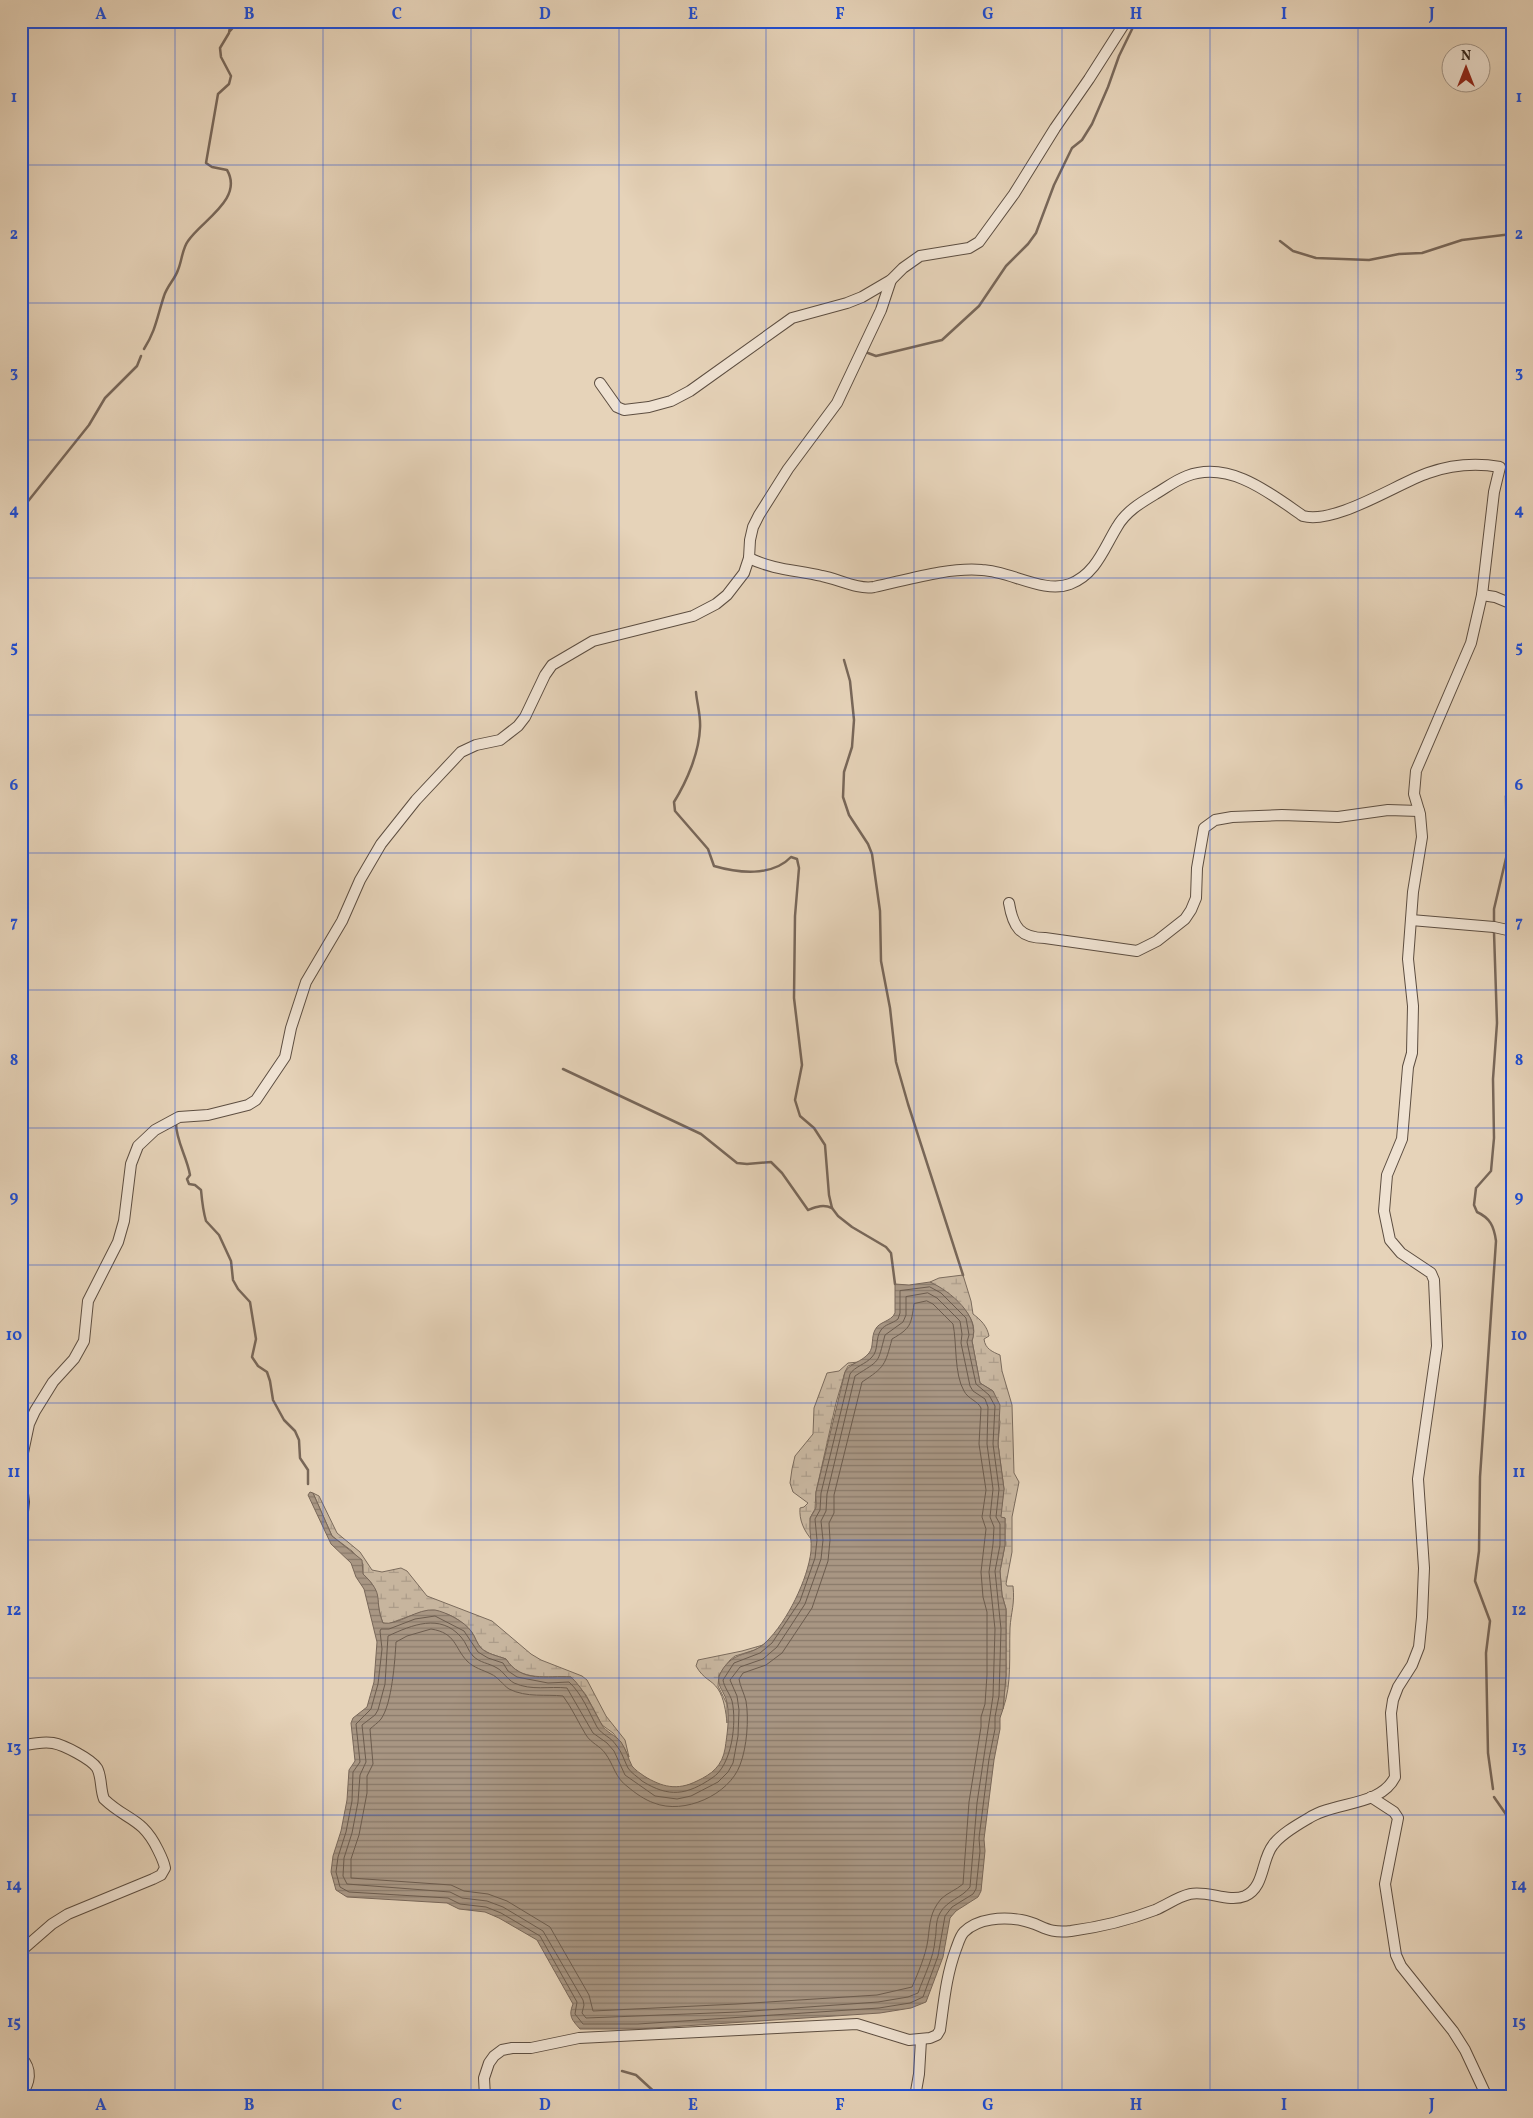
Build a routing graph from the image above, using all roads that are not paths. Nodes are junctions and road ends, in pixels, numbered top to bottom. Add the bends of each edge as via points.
1 (1126, 21) edge
2 (891, 280) junction
3 (600, 383) dead end
4 (750, 558) junction
5 (1482, 595) junction
6 (1512, 604) edge
7 (1419, 811) junction
8 (1009, 903) dead end
9 (1411, 920) junction
10 (1512, 931) edge
11 (21, 1462) edge
12 (21, 1477) edge
13 (21, 1530) edge
14 (21, 1746) edge
15 (1371, 1798) junction
16 (21, 1951) edge
17 (921, 2040) junction
18 (21, 2057) edge
19 (21, 2096) edge
20 (485, 2097) edge
21 (914, 2097) edge
22 (1487, 2097) edge

1 - 2 street via 1014,194 978,242 958,251 920,256
2 - 3 street via 847,303 792,318 690,391 671,401 624,410
2 - 4 street via 881,310 837,403 759,515 750,540
4 - 5 street via 770,567 866,588 974,569 1059,587 1087,575 1128,512 1189,475 1220,473 1243,477 1309,518 1357,505 1430,472 1486,464 1500,467
4 - 11 street via 744,573 727,596 705,612 593,641 560,659 545,674 518,726 500,740 461,752 416,800 373,856 342,921 306,982 285,1057 256,1100 208,1115 179,1117 146,1137 138,1146 131,1164 118,1242 88,1300 84,1341 34,1411
5 - 6 street
5 - 7 street via 1472,643 1416,771 1414,794
7 - 8 street via 1215,820 1204,828 1196,898 1191,910 1185,919 1157,941 1137,950 1032,938 1016,926
7 - 9 street via 1422,837
9 - 10 street
9 - 15 street via 1408,959 1412,1053 1402,1139 1386,1175 1384,1211 1390,1240 1401,1253 1431,1273 1434,1280 1437,1346 1418,1479 1424,1568 1419,1647 1393,1700 1395,1777 1391,1785
12 - 13 street via 24,1502
14 - 16 street via 54,1743 92,1763 99,1774 104,1799 149,1832 164,1868 161,1876 68,1914
15 - 17 street via 1311,1816 1276,1840 1255,1889 1237,1899 1192,1894 1131,1918 1056,1932 1019,1920 989,1920 972,1926 963,1933 952,1959 940,2030 937,2035
15 - 22 street via 1398,1818 1385,1884 1396,1955 1401,1966 1453,2031
17 - 20 street via 909,2040 857,2024 579,2038 502,2050 485,2070
17 - 21 street
18 - 19 street via 30,2076

